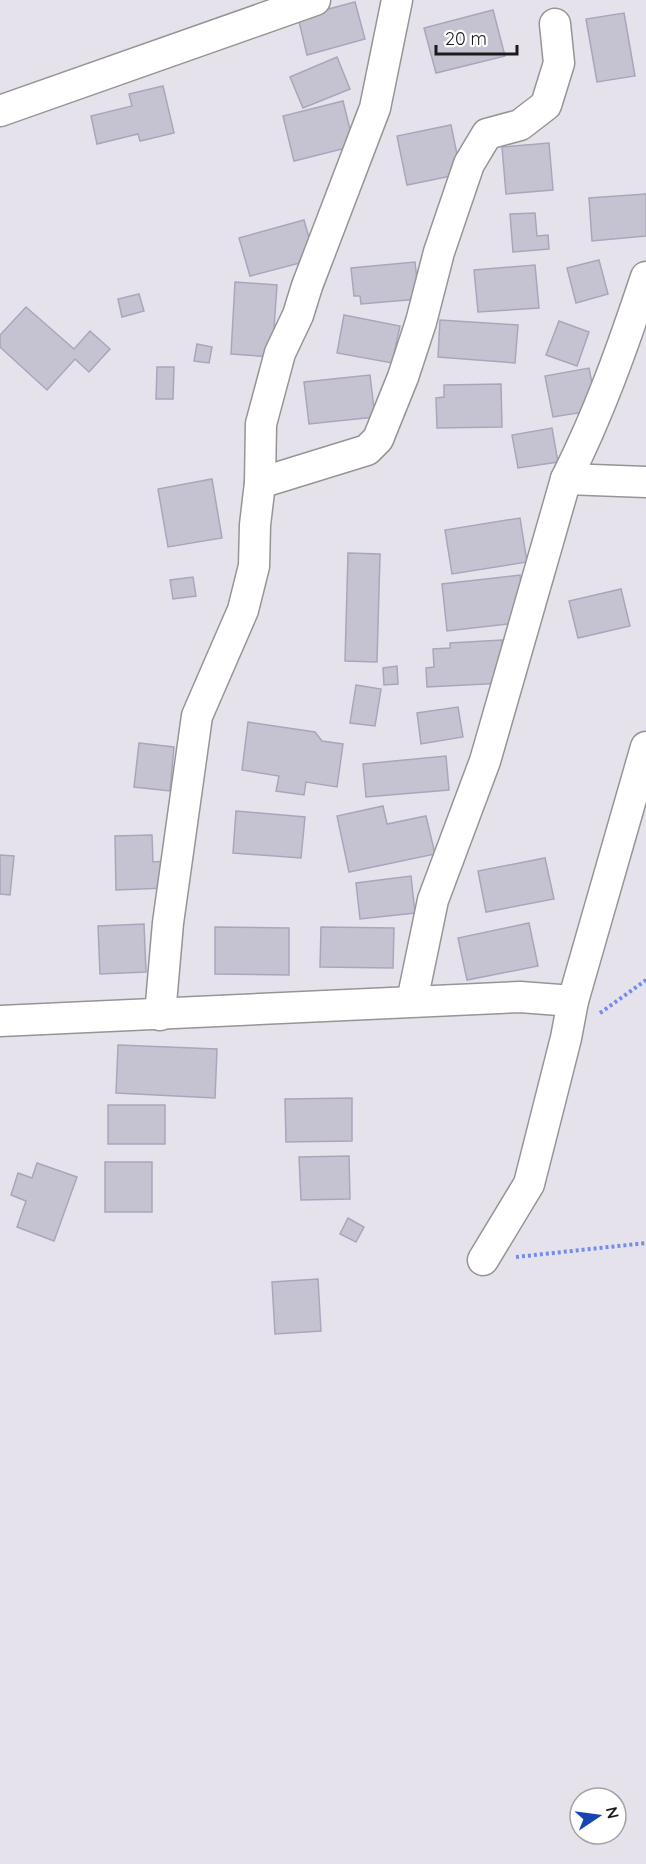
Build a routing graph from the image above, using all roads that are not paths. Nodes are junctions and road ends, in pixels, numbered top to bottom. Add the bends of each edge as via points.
1 (315, 0) edge
2 (397, 0) edge
3 (555, 24) dead end
4 (0, 111) edge
5 (646, 277) edge
6 (566, 479) junction
7 (646, 482) edge
8 (260, 483) junction
9 (646, 747) edge
10 (573, 1000) junction
11 (412, 1001) junction
12 (160, 1015) junction
13 (0, 1021) edge
14 (483, 1260) road end

1 - 4 street
2 - 8 street via 375,108 298,315 280,353 261,424
3 - 8 street via 559,63 546,105 520,125 487,134 469,164 403,377 378,439 367,450
5 - 6 street via 623,347
6 - 7 street
6 - 11 street via 485,761 433,900
8 - 12 street via 254,566 243,610 197,716 168,923
9 - 10 street
10 - 11 street via 520,997
10 - 14 street via 529,1184
11 - 12 street
12 - 13 street

